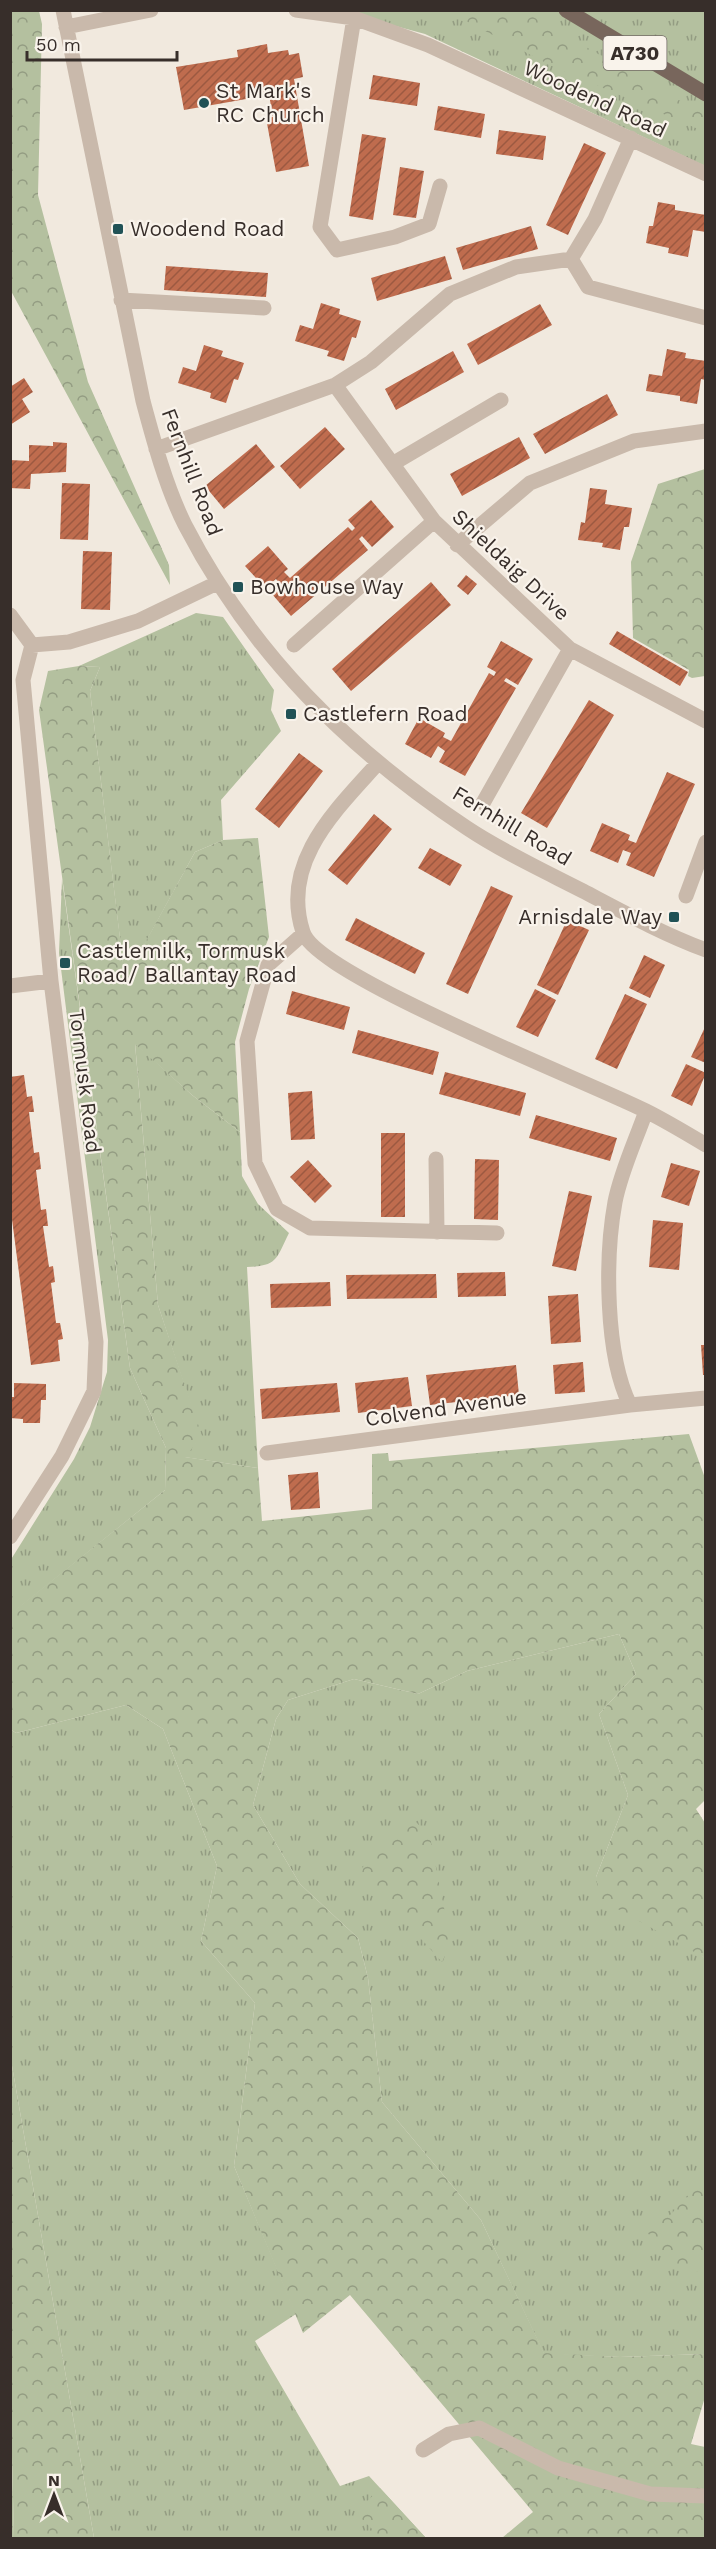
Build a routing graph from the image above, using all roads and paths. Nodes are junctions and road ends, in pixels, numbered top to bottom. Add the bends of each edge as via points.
1 (63, 10) edge
2 (152, 10) edge
3 (296, 10) edge
4 (566, 10) edge
5 (354, 18) junction
6 (66, 27) junction
7 (705, 94) edge
8 (631, 138) junction
9 (705, 174) edge
10 (440, 186) dead end
11 (571, 259) junction
12 (121, 300) junction
13 (264, 308) dead end
14 (705, 318) edge
15 (336, 385) junction
16 (501, 400) dead end
17 (705, 431) edge
18 (156, 449) junction
19 (394, 463) junction
20 (434, 521) junction
21 (457, 545) junction
22 (217, 583) junction
23 (10, 615) edge
24 (32, 645) junction
25 (294, 645) dead end
26 (570, 649) junction
27 (705, 721) edge
28 (378, 764) junction
29 (483, 803) dead end
30 (705, 842) edge
31 (686, 896) dead end
32 (303, 934) junction
33 (705, 950) edge
34 (51, 981) junction
35 (10, 986) edge
36 (646, 1111) junction
37 (705, 1145) edge
38 (436, 1159) dead end
39 (437, 1232) junction
40 (497, 1233) dead end
41 (705, 1398) edge
42 (630, 1405) junction
43 (267, 1453) dead end
44 (13, 1530) edge
45 (423, 2450) dead end
46 (705, 2496) edge

1 - 6 street, Fernhill Road
2 - 6 street
3 - 5 street, Woodend Road
4 - 7 main road, A730
5 - 8 street, Woodend Road via 428,45
5 - 10 street via 320,227 337,250 395,237 429,224
6 - 12 street, Fernhill Road
8 - 9 street, Woodend Road
8 - 11 street via 595,219
11 - 14 street via 588,287
11 - 15 street via 516,267 450,294 371,362
12 - 13 street
12 - 18 street, Fernhill Road
15 - 18 street
15 - 19 street, Shieldaig Drive
16 - 19 street
17 - 21 street via 634,441 530,483
18 - 22 street, Fernhill Road via 184,523
19 - 20 street, Shieldaig Drive
20 - 21 street, Shieldaig Drive
20 - 25 street
21 - 26 street, Shieldaig Drive
22 - 24 street via 138,621 69,642
22 - 28 street, Fernhill Road via 317,709
23 - 24 street
24 - 34 street, Tormusk Road via 23,680
26 - 27 street, Shieldaig Drive
26 - 29 street
28 - 32 street via 325,822 301,866 297,900
28 - 33 street, Fernhill Road via 467,829 516,857
30 - 31 street
32 - 36 street via 323,955 383,991
32 - 39 street via 268,965 247,1041 255,1163 277,1209 310,1228
34 - 35 street
34 - 44 street, Tormusk Road via 93,1303 94,1391 62,1456
36 - 37 street
36 - 42 street via 615,1201 608,1263 621,1388
38 - 39 street
39 - 40 street
41 - 42 street, Colvend Avenue
42 - 43 street, Colvend Avenue
45 - 46 street via 449,2434 479,2428 558,2468 650,2494

